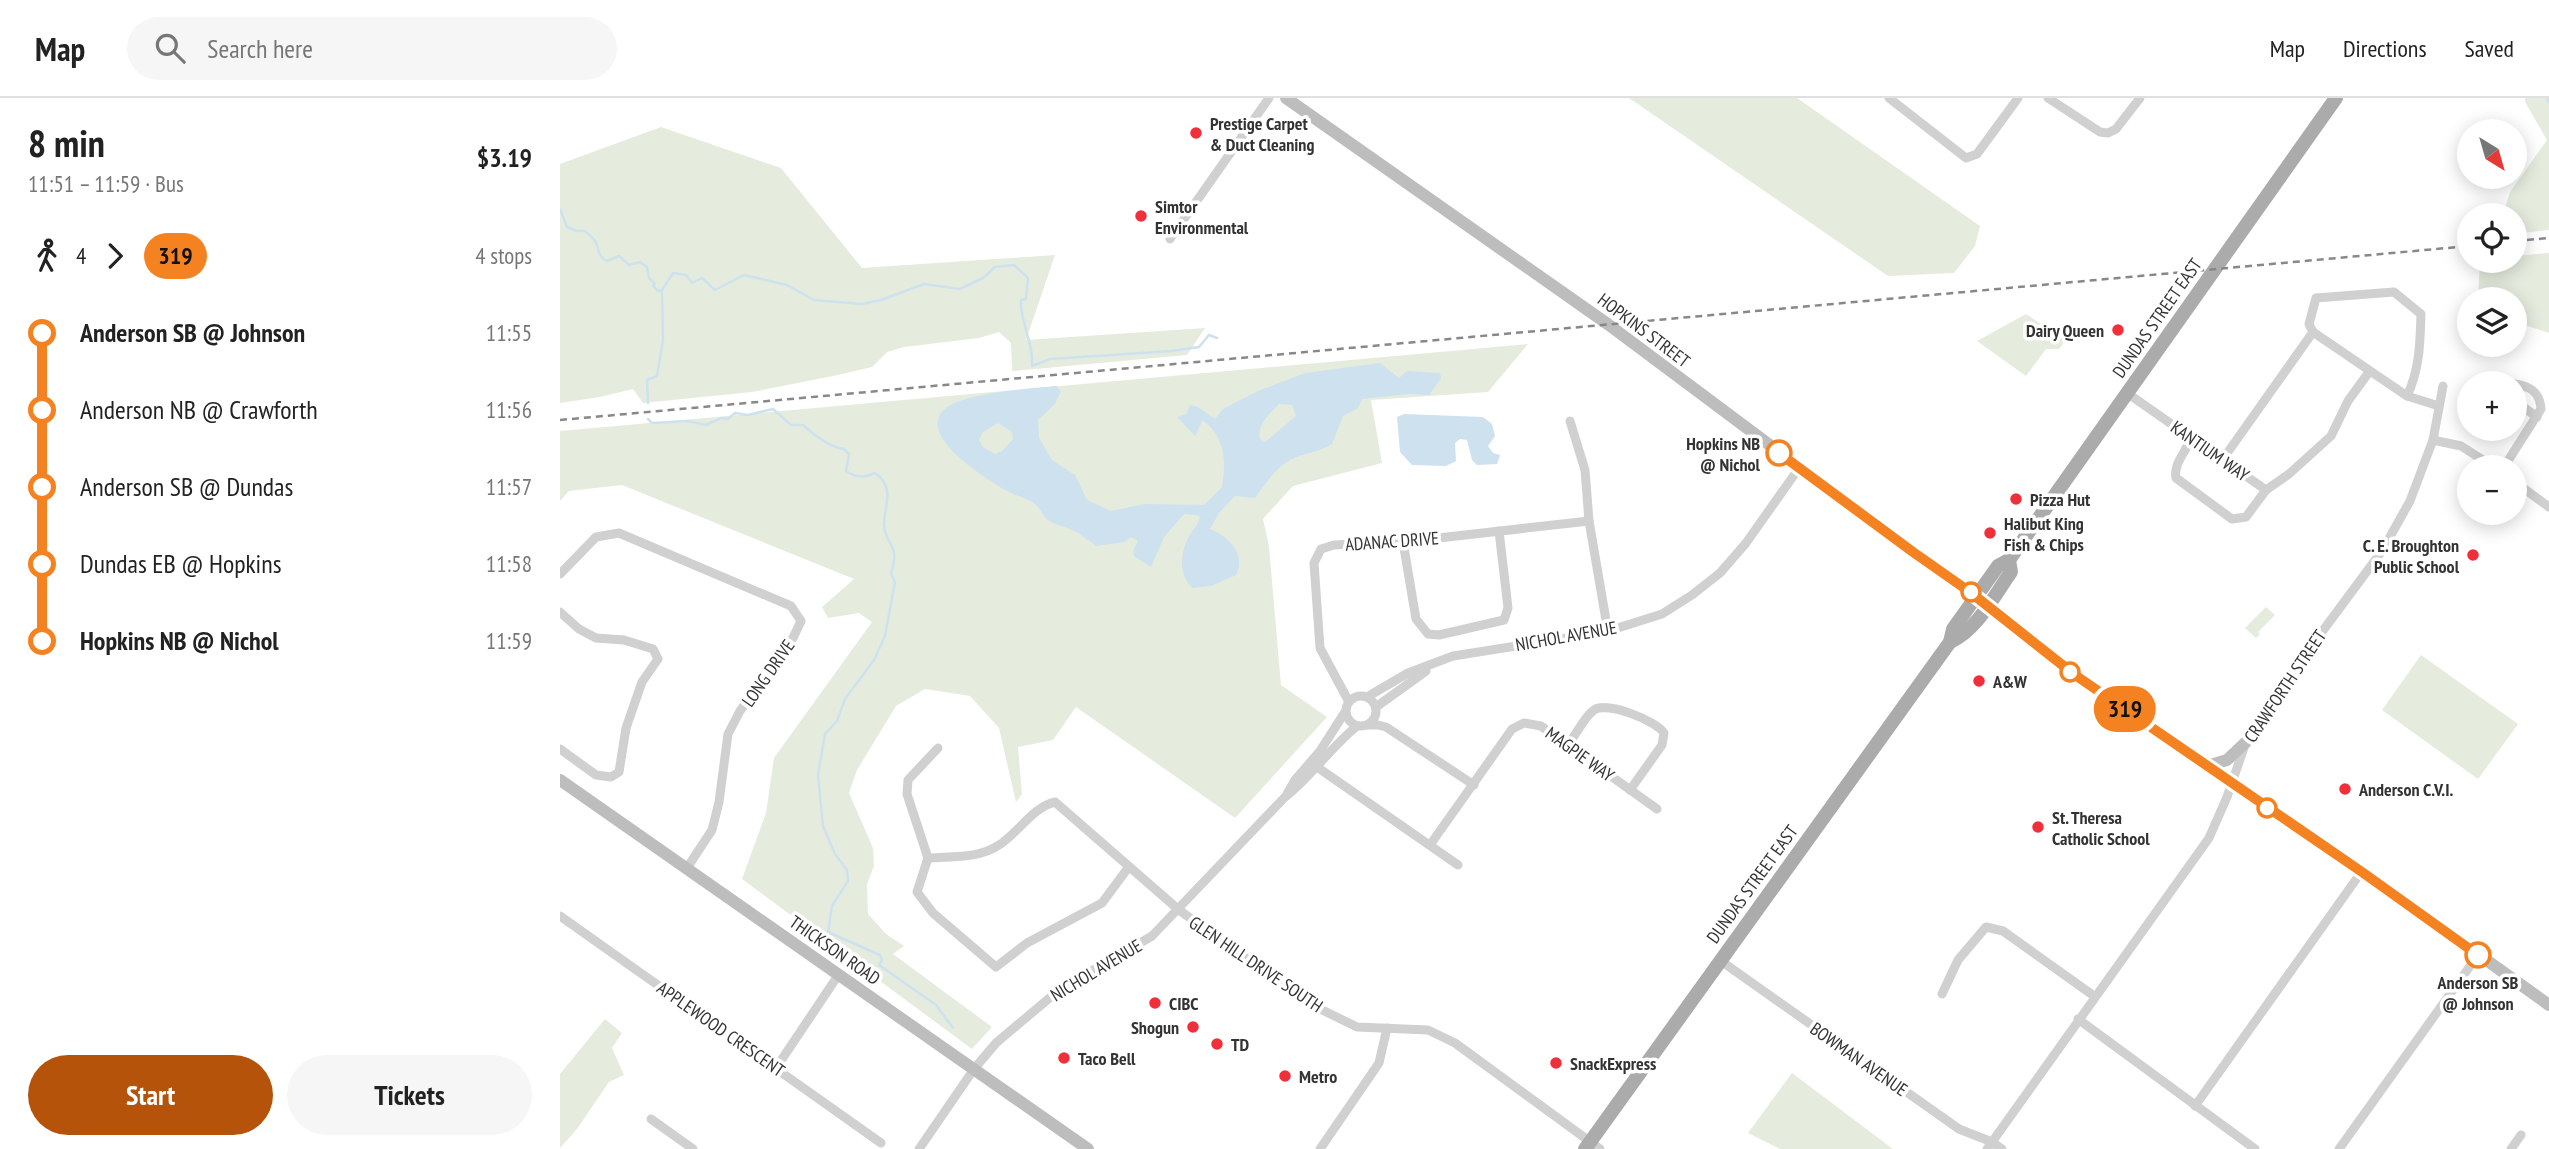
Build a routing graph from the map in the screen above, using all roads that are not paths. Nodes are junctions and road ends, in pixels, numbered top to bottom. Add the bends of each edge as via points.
1 (1269, 98) edge
2 (1286, 98) edge
3 (1889, 98) edge
4 (2018, 98) edge
5 (2048, 98) edge
6 (2336, 98) edge
7 (2137, 101) edge
8 (1170, 239) dead end
9 (2313, 332) junction
10 (2369, 372) junction
11 (2443, 386) dead end
12 (2527, 386) edge
13 (2127, 393) junction
14 (2407, 396) junction
15 (2439, 406) junction
16 (2527, 410) edge
17 (2537, 417) junction
18 (1570, 421) dead end
19 (2191, 436) junction
20 (2433, 440) junction
21 (2476, 455) edge
22 (2512, 455) edge
23 (2223, 459) junction
24 (1799, 468) junction
25 (2266, 490) junction
26 (2527, 491) edge
27 (2549, 507) edge
28 (1589, 521) junction
29 (1499, 531) junction
30 (1403, 542) junction
31 (560, 574) edge
32 (1981, 601) junction
33 (560, 612) edge
34 (1605, 632) junction
35 (1436, 664) junction
36 (1367, 697) junction
37 (1352, 699) junction
38 (1376, 710) junction
39 (1345, 712) junction
40 (1362, 726) junction
41 (1386, 727) junction
42 (2245, 742) junction
43 (1568, 745) junction
44 (938, 748) dead end
45 (560, 749) edge
46 (2207, 766) junction
47 (1317, 767) junction
48 (560, 780) edge
49 (2231, 783) junction
50 (1474, 785) junction
51 (1630, 790) junction
52 (1284, 798) junction
53 (1657, 809) dead end
54 (1430, 845) junction
55 (928, 858) junction
56 (1458, 865) dead end
57 (687, 868) junction
58 (1128, 868) junction
59 (2362, 872) junction
60 (1179, 910) junction
61 (560, 916) edge
62 (2478, 955) junction
63 (1721, 961) junction
64 (839, 974) junction
65 (1942, 994) dead end
66 (2094, 996) junction
67 (2549, 1005) edge
68 (2078, 1019) junction
69 (1387, 1028) junction
70 (776, 1068) junction
71 (974, 1069) junction
72 (2195, 1106) junction
73 (651, 1119) dead end
74 (2521, 1136) dead end
75 (881, 1143) dead end
76 (1989, 1145) edge
77 (1592, 1147) edge
78 (693, 1149) edge
79 (919, 1149) edge
80 (1088, 1149) edge
81 (1320, 1149) edge
82 (2002, 1149) edge
83 (2255, 1149) edge
84 (2339, 1149) edge
85 (2511, 1149) edge

1 - 8 street
2 - 24 main road, HOPKINS STREET via 1609,325
3 - 4 street via 1966,158 1976,154
5 - 7 street via 2109,134
6 - 13 main road, DUNDAS STREET EAST
9 - 10 street
9 - 14 street via 2309,324 2316,298 2394,292 2421,313 2419,357
9 - 23 street
10 - 14 street
10 - 25 street, KANTIUM WAY via 2331,436
11 - 15 street, CRAWFORTH STREET
12 - 17 street via 2541,400
13 - 19 street, KANTIUM WAY
13 - 32 main road, DUNDAS STREET EAST via 2009,560 2011,572
14 - 15 street
15 - 20 street, CRAWFORTH STREET
16 - 17 street
17 - 22 street
18 - 28 street via 1585,470
19 - 23 street, KANTIUM WAY
19 - 25 street via 2174,470 2176,478 2232,519 2249,515
20 - 21 street via 2462,446
20 - 42 street, CRAWFORTH STREET via 2390,539
23 - 25 street, KANTIUM WAY
24 - 32 main road, HOPKINS STREET
24 - 34 street, NICHOL AVENUE via 1720,573 1662,614
26 - 27 street
28 - 29 street, ADANAC DRIVE
28 - 34 street
29 - 30 street, ADANAC DRIVE
29 - 30 street via 1508,608 1504,620 1439,635 1428,635 1416,619
30 - 37 street, ADANAC DRIVE via 1334,545 1321,549 1314,563 1320,648
31 - 57 street, LONG DRIVE via 596,537 619,533 791,606 801,621 728,734 712,830
32 - 46 main road, HOPKINS STREET via 2075,675
32 - 63 main road, DUNDAS STREET EAST via 1953,629 1950,642
33 - 45 street via 596,638 653,649 658,659 642,682 626,728 619,772 611,777 596,775
34 - 35 street, NICHOL AVENUE via 1453,656
35 - 36 street, NICHOL AVENUE via 1408,673
35 - 38 street, NICHOL AVENUE
36 - 37 street
36 - 38 street
37 - 39 street
38 - 40 street via 1372,722
38 - 41 street
39 - 40 street via 1349,721
39 - 52 street, NICHOL AVENUE
40 - 41 street
40 - 47 street, NICHOL AVENUE via 1339,740
41 - 50 street
42 - 46 main road via 2227,760
42 - 49 street, CRAWFORTH STREET
43 - 50 street, MAGPIE WAY via 1537,724 1520,724
43 - 51 street, MAGPIE WAY
43 - 51 street via 1599,707 1657,724 1664,733 1662,745
44 - 55 street via 908,780 907,794
46 - 49 main road, HOPKINS STREET
47 - 52 street, NICHOL AVENUE
47 - 54 street
48 - 57 main road, THICKSON ROAD
49 - 59 main road, HOPKINS STREET
49 - 66 street, CRAWFORTH STREET via 2209,838
50 - 54 street, MAGPIE WAY
51 - 53 street, MAGPIE WAY
52 - 60 street, NICHOL AVENUE
54 - 56 street
55 - 58 street, GLEN HILL DRIVE SOUTH via 977,855 997,847 1044,805 1055,802
55 - 58 street via 917,892 933,913 996,967 1027,943 1102,903
57 - 64 main road, THICKSON ROAD
58 - 60 street, GLEN HILL DRIVE SOUTH
59 - 62 main road, HOPKINS STREET
59 - 72 street
60 - 69 street, GLEN HILL DRIVE SOUTH via 1308,1003 1357,1027
60 - 71 street, NICHOL AVENUE via 1152,936 1059,990 996,1043
61 - 70 street, APPLEWOOD CRESCENT
62 - 67 main road, HOPKINS STREET
62 - 84 street
63 - 76 street, BOWMAN AVENUE via 1959,1129
63 - 77 main road, DUNDAS STREET EAST
64 - 70 street
64 - 71 main road, THICKSON ROAD
65 - 66 street via 1958,960 1986,928 2003,931
66 - 68 street, CRAWFORTH STREET
68 - 72 street
68 - 76 street, CRAWFORTH STREET
69 - 77 street, GLEN HILL DRIVE SOUTH via 1428,1030 1455,1043
69 - 81 street via 1379,1063
70 - 75 street, APPLEWOOD CRESCENT
71 - 79 street, NICHOL AVENUE
71 - 80 main road, THICKSON ROAD
72 - 83 street
73 - 78 street
74 - 85 street
76 - 82 street, BOWMAN AVENUE

